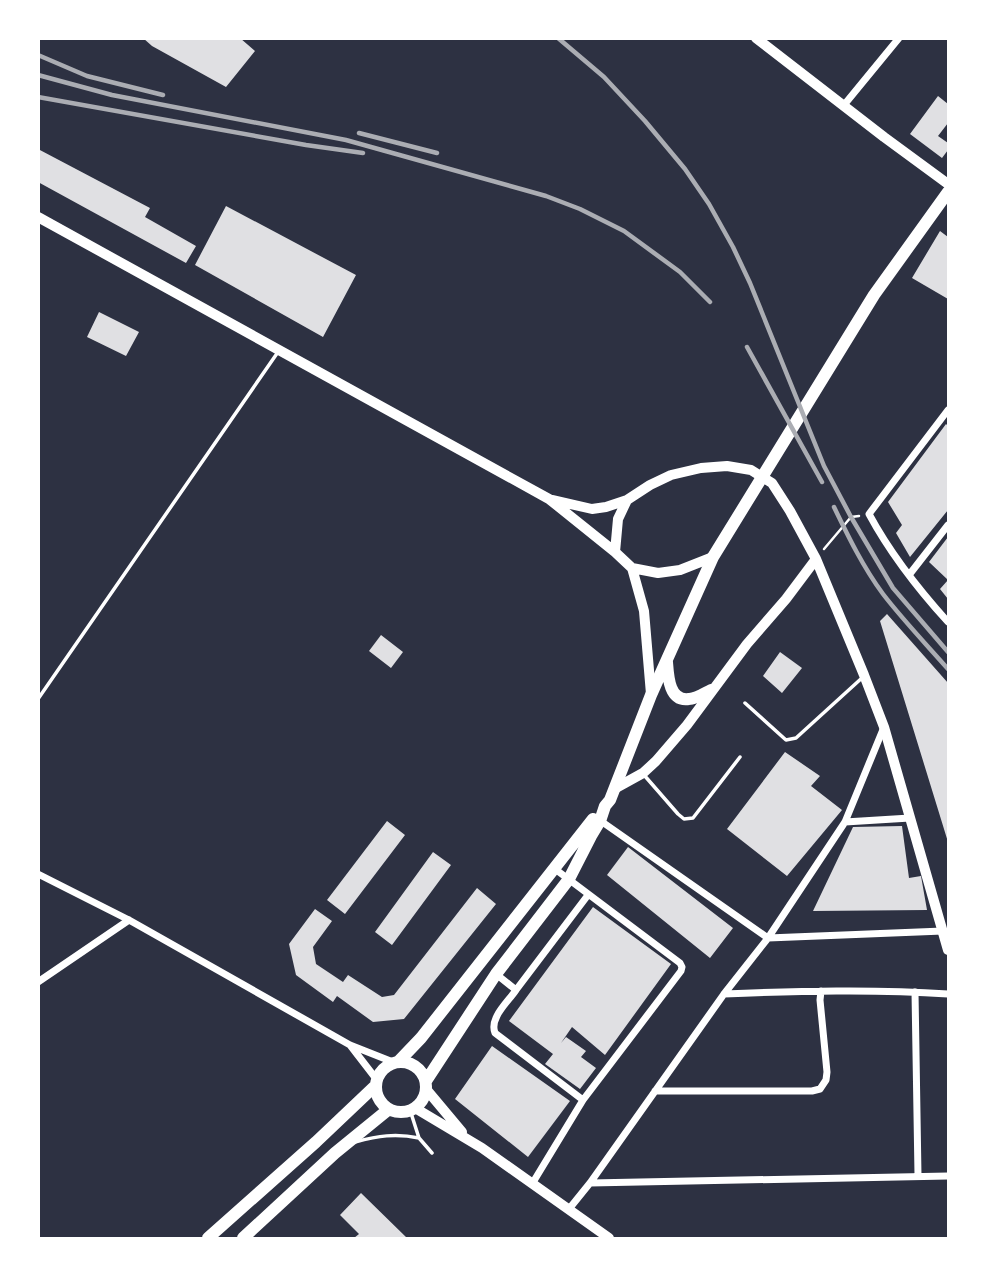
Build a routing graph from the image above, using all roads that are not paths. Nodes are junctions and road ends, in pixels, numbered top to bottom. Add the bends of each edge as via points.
1 (899, 38) edge
2 (763, 40) edge
3 (844, 106) junction
4 (948, 184) edge
5 (948, 192) edge
6 (38, 217) edge
7 (279, 350) junction
8 (948, 414) edge
9 (550, 499) junction
10 (627, 500) junction
11 (948, 525) edge
12 (615, 552) junction
13 (713, 557) junction
14 (816, 559) junction
15 (632, 568) junction
16 (909, 575) junction
17 (948, 622) edge
18 (667, 659) junction
19 (864, 676) junction
20 (711, 690) junction
21 (651, 695) junction
22 (38, 699) edge
23 (746, 704) dead end
24 (884, 727) junction
25 (740, 757) dead end
26 (643, 773) junction
27 (614, 789) junction
28 (910, 818) junction
29 (597, 819) junction
30 (845, 822) junction
31 (555, 869) junction
32 (38, 874) edge
33 (569, 879) junction
34 (588, 895) junction
35 (129, 920) junction
36 (943, 931) junction
37 (768, 938) junction
38 (948, 950) edge
39 (496, 974) junction
40 (38, 982) edge
41 (516, 990) junction
42 (821, 991) junction
43 (915, 992) junction
44 (724, 994) junction
45 (948, 994) edge
46 (350, 1045) junction
47 (396, 1062) junction
48 (376, 1083) junction
49 (426, 1085) junction
50 (655, 1091) junction
51 (583, 1100) junction
52 (389, 1109) junction
53 (413, 1109) junction
54 (419, 1138) junction
55 (467, 1138) junction
56 (335, 1153) junction
57 (432, 1153) dead end
58 (918, 1175) junction
59 (948, 1176) edge
60 (590, 1182) junction
61 (532, 1184) junction
62 (569, 1209) junction
63 (226, 1222) junction
64 (211, 1237) edge
65 (243, 1238) edge
66 (608, 1238) edge

1 - 3 street
2 - 3 main road
3 - 4 main road
5 - 13 main road via 874,295
6 - 7 street
7 - 9 street
7 - 22 lane
8 - 16 street via 869,514
9 - 10 street via 592,509
9 - 12 street
10 - 12 street via 618,519
10 - 14 street via 671,475 727,466 751,470 772,483
11 - 16 street
12 - 15 street
13 - 15 street via 658,573
13 - 18 main road
14 - 19 street
14 - 20 street
15 - 21 street via 644,611
16 - 17 street
18 - 20 main road via 670,685 679,697 691,699
18 - 21 main road
19 - 23 lane via 796,738 786,740
19 - 24 street
20 - 26 street via 687,725
21 - 27 main road
24 - 28 street
24 - 30 street
25 - 26 lane via 693,818 678,814
26 - 27 street
27 - 29 main road
28 - 30 street
28 - 36 street
29 - 31 main road
29 - 33 main road
29 - 37 street
30 - 37 street
31 - 33 street
31 - 47 main road via 416,1044
32 - 35 street
33 - 34 street
33 - 39 main road
34 - 41 street
34 - 51 street via 682,967
35 - 40 street
35 - 46 street
36 - 37 street
36 - 38 street
37 - 44 street
39 - 41 street
39 - 49 main road
41 - 51 street via 494,1020 495,1033
42 - 43 street
42 - 44 street
42 - 50 street via 827,1072 820,1089
43 - 45 street
43 - 58 street
44 - 50 street
46 - 47 street
46 - 48 street
47 - 48 main road via 384,1068
47 - 49 main road via 413,1065
48 - 52 main road via 379,1100
48 - 63 main road
49 - 53 main road via 424,1097
49 - 55 street
50 - 60 street
51 - 61 street
52 - 53 main road
52 - 56 main road
53 - 54 lane
53 - 55 street
54 - 56 lane via 378,1136
54 - 57 lane
55 - 61 street
56 - 65 main road
58 - 59 street
58 - 60 street
60 - 62 street
61 - 62 street
62 - 66 street
63 - 64 main road
63 - 65 main road

